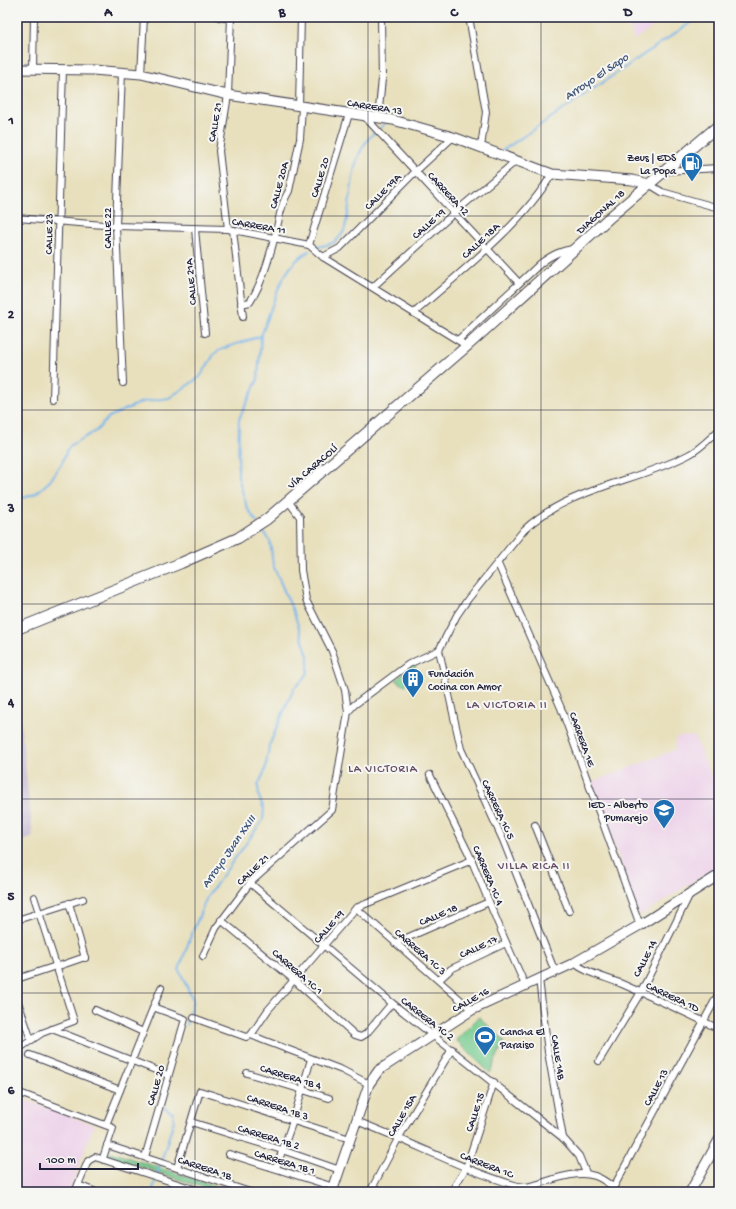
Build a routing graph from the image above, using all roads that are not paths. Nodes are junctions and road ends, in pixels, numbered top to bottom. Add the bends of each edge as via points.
1 (34, 17) edge
2 (144, 17) edge
3 (219, 17) edge
4 (301, 17) edge
5 (382, 17) edge
6 (469, 17) edge
7 (231, 18) edge
8 (17, 69) edge
9 (33, 69) junction
10 (64, 69) junction
11 (122, 72) junction
12 (140, 74) junction
13 (228, 95) junction
14 (301, 107) junction
15 (349, 114) junction
16 (365, 116) junction
17 (378, 118) junction
18 (719, 125) edge
19 (453, 137) junction
20 (481, 146) junction
21 (516, 160) junction
22 (719, 168) edge
23 (665, 171) junction
24 (415, 172) junction
25 (552, 174) junction
26 (649, 184) junction
27 (719, 208) edge
28 (454, 213) junction
29 (17, 218) edge
30 (58, 220) junction
31 (116, 226) junction
32 (195, 229) junction
33 (231, 230) junction
34 (275, 237) junction
35 (311, 247) junction
36 (487, 248) junction
37 (576, 249) junction
38 (323, 257) junction
39 (520, 283) junction
40 (373, 286) junction
41 (241, 304) junction
42 (414, 313) junction
43 (243, 317) dead end
44 (204, 333) dead end
45 (458, 340) junction
46 (467, 346) junction
47 (123, 383) dead end
48 (54, 399) dead end
49 (719, 430) edge
50 (289, 502) junction
51 (498, 564) junction
52 (17, 629) edge
53 (439, 650) junction
54 (348, 712) junction
55 (430, 775) dead end
56 (536, 826) dead end
57 (472, 860) junction
58 (719, 875) edge
59 (250, 883) junction
60 (690, 892) junction
61 (34, 897) dead end
62 (83, 899) dead end
63 (489, 902) junction
64 (69, 904) junction
65 (356, 908) junction
66 (569, 911) dead end
67 (38, 912) junction
68 (17, 920) edge
69 (221, 920) junction
70 (640, 925) junction
71 (395, 943) junction
72 (506, 943) junction
73 (325, 945) junction
74 (203, 956) dead end
75 (574, 963) junction
76 (56, 966) junction
77 (555, 972) junction
78 (17, 979) edge
79 (539, 979) junction
80 (294, 980) junction
81 (439, 980) junction
82 (525, 985) junction
83 (161, 988) dead end
84 (640, 992) junction
85 (719, 993) edge
86 (17, 999) edge
87 (392, 1003) junction
88 (153, 1007) junction
89 (95, 1010) dead end
90 (472, 1010) junction
91 (194, 1018) dead end
92 (702, 1021) junction
93 (52, 1029) junction
94 (719, 1029) edge
95 (143, 1032) junction
96 (250, 1035) junction
97 (434, 1035) junction
98 (31, 1040) junction
99 (452, 1049) junction
100 (17, 1050) edge
101 (30, 1055) dead end
102 (311, 1059) junction
103 (132, 1060) junction
104 (599, 1061) dead end
105 (247, 1073) dead end
106 (168, 1075) junction
107 (494, 1082) junction
108 (369, 1084) junction
109 (120, 1090) junction
110 (301, 1090) junction
111 (17, 1092) edge
112 (329, 1098) dead end
113 (293, 1121) junction
114 (356, 1121) junction
115 (191, 1122) junction
116 (106, 1125) junction
117 (399, 1137) junction
118 (563, 1138) junction
119 (350, 1139) junction
120 (719, 1140) edge
121 (107, 1145) junction
122 (282, 1150) junction
123 (229, 1154) dead end
124 (103, 1158) junction
125 (146, 1158) junction
126 (177, 1168) junction
127 (276, 1168) junction
128 (466, 1168) junction
129 (340, 1170) junction
130 (586, 1173) junction
131 (78, 1185) junction
132 (534, 1186) junction
133 (333, 1190) edge
134 (612, 1190) edge
135 (75, 1192) edge
136 (96, 1192) edge
137 (201, 1192) edge
138 (250, 1192) edge
139 (370, 1192) edge
140 (451, 1192) edge
141 (530, 1192) edge
142 (690, 1192) edge

1 - 9 street
2 - 12 street
3 - 7 street
4 - 14 street, CALLE 20A
5 - 17 street via 382,79
6 - 20 street via 486,112
7 - 13 street, CALLE 21
8 - 9 street, CARRERA 13
9 - 10 street, CARRERA 13
10 - 11 street, CARRERA 13
10 - 30 street, CALLE 23
11 - 12 street, CARRERA 13
11 - 31 street, CALLE 22
12 - 13 street, CARRERA 13
13 - 14 street, CARRERA 13
13 - 33 street, CALLE 21 via 218,151
14 - 15 street, CARRERA 13
14 - 34 street, CALLE 20A via 300,139
15 - 16 street, CARRERA 13
15 - 35 street, CALLE 20
16 - 17 street, CARRERA 13
16 - 24 street, CARRERA 12
17 - 19 street, CARRERA 13
18 - 23 main road, DIAGONAL 18
19 - 20 street, CARRERA 13
19 - 24 street, CALLE 19A
20 - 21 street, CARRERA 13
21 - 25 street, CARRERA 13
21 - 28 street, CALLE 19
22 - 23 street
23 - 26 main road, DIAGONAL 18
24 - 28 street, CARRERA 12
24 - 38 street, CALLE 19A via 340,248
25 - 26 street, CARRERA 13 via 632,180
25 - 36 street, CALLE 18A via 533,202
26 - 27 street, CARRERA 13 via 662,192
26 - 37 main road, DIAGONAL 18
28 - 36 street, CARRERA 12
28 - 40 street, CALLE 19
29 - 30 street, CARRERA 11
30 - 31 street, CARRERA 11
30 - 48 street, CALLE 23
31 - 32 street, CARRERA 11
31 - 47 street, CALLE 22
32 - 33 street, CARRERA 11
32 - 44 street, CALLE 21A
33 - 34 street, CARRERA 11
33 - 41 street, CALLE 21
34 - 35 street, CARRERA 11
34 - 41 street, CALLE 20A via 256,292 250,302
35 - 38 street, CARRERA 11
36 - 39 street, CARRERA 12
36 - 42 street, CALLE 18A
37 - 39 street, DIAGONAL 18 via 553,254
37 - 46 main road, VÍA CARACOLÍ
38 - 40 street, CARRERA 11
39 - 45 street, DIAGONAL 18
40 - 42 street, CARRERA 11
41 - 43 street, CALLE 21
42 - 45 street, CARRERA 11
45 - 46 street, CARRERA 11
46 - 50 main road, VÍA CARACOLÍ
49 - 51 street via 688,455 597,489 535,520
50 - 52 main road, VÍA CARACOLÍ via 238,538
50 - 54 street via 300,517 301,570 306,600 332,651 345,690
51 - 53 street via 457,615
51 - 70 street, CARRERA 1E via 562,708
53 - 54 street via 409,664
53 - 77 street, CARRERA 1C 5 via 461,749 503,840
54 - 59 street, CALLE 21 via 332,810
55 - 57 street, CARRERA 1C 4
56 - 66 street
57 - 63 street, CARRERA 1C 4
57 - 65 street, CALLE 19
58 - 60 street
59 - 69 street, CALLE 21
59 - 73 street, CARRERA 1C 2
60 - 70 street, CALLE 16
60 - 84 street, CALLE 14
61 - 67 street
62 - 64 street
63 - 71 street, CALLE 18
63 - 72 street, CARRERA 1C 4
64 - 67 street
64 - 76 street via 85,958
65 - 71 street, CARRERA 1C 3
65 - 73 street, CALLE 19
67 - 68 street
67 - 76 street
69 - 74 street, CALLE 21
69 - 80 street, CARRERA 1C 1
70 - 75 street, CALLE 16
71 - 81 street, CARRERA 1C 3
72 - 81 street, CALLE 17 via 451,969
72 - 82 street, CARRERA 1C 4
73 - 80 street, CALLE 19
73 - 87 street, CARRERA 1C 2
75 - 77 street, CALLE 16
75 - 84 street, CARRERA 1D via 586,971
76 - 78 street
76 - 93 street via 74,1021
77 - 79 street, CALLE 16
79 - 82 street, CALLE 16
79 - 118 street, CALLE 14B
80 - 87 street, CARRERA 1C 1 via 355,1035 361,1037
80 - 96 street, CALLE 19
81 - 90 street, CARRERA 1C 3
82 - 90 street, CALLE 16
83 - 88 street
84 - 92 street, CARRERA 1D
84 - 104 street, CALLE 14
85 - 92 street, CALLE 13
86 - 98 street
87 - 97 street, CARRERA 1C 2
88 - 95 street
88 - 106 street, CALLE 20 via 186,1019
89 - 95 street
90 - 97 street, CALLE 16
91 - 96 street via 246,1037
92 - 94 street, CARRERA 1D
92 - 134 street, CALLE 13
93 - 98 street
93 - 103 street
95 - 103 street
96 - 102 street
97 - 99 street, CARRERA 1C 2
97 - 108 street, CALLE 16 via 379,1070
98 - 100 street
99 - 107 street, CARRERA 1C 2
99 - 117 street, CALLE 15A
101 - 109 street
102 - 108 street via 342,1070
102 - 110 street
103 - 106 street
103 - 109 street
105 - 110 street, CARRERA 1B 4
106 - 125 street, CALLE 20
107 - 118 street, CARRERA 1C 2
107 - 128 street, CALLE 15
108 - 114 street, CALLE 16
109 - 116 street
110 - 112 street, CARRERA 1B 4
110 - 113 street
111 - 116 street
113 - 115 street, CARRERA 1B 3 via 200,1091
113 - 119 street, CARRERA 1B 3
113 - 122 street
114 - 117 street, CARRERA 1C
114 - 119 street, CALLE 16
115 - 122 street, CARRERA 1B 2
115 - 126 street
116 - 121 street via 113,1128
117 - 128 street, CARRERA 1C
117 - 139 street, CALLE 15A
118 - 130 street, CARRERA 1C 2 via 579,1156
119 - 129 street, CALLE 16
120 - 142 street
121 - 124 street
121 - 125 street, CARRERA 1B
122 - 127 street
122 - 129 street, CARRERA 1B 2
123 - 127 street, CARRERA 1B 1
124 - 131 street via 95,1157 88,1161
124 - 137 street
125 - 126 street, CARRERA 1B
126 - 138 street, CARRERA 1B
127 - 133 street, CARRERA 1B 1
128 - 132 street, CARRERA 1C via 518,1186
128 - 140 street, CALLE 15
129 - 133 street, CALLE 16
130 - 132 street, CARRERA 1C
130 - 134 street via 597,1176
131 - 135 street
131 - 136 street
132 - 141 street

